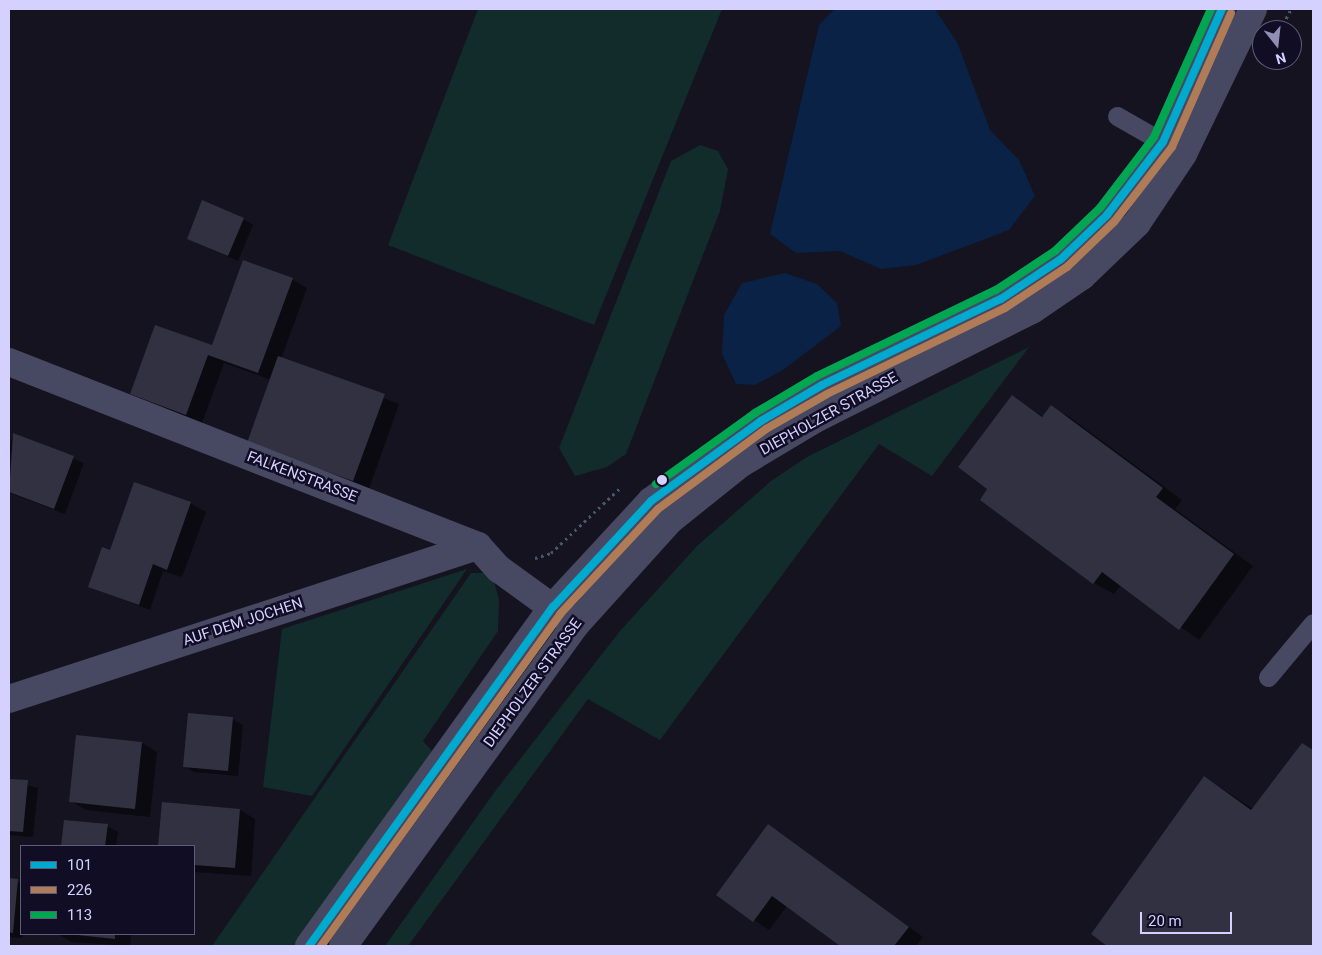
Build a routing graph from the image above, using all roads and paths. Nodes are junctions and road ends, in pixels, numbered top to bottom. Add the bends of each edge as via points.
1 (1222, 9) edge
2 (1253, 9) edge
3 (1117, 116) dead end
4 (1173, 148) junction
5 (9, 362) edge
6 (478, 546) junction
7 (554, 607) junction
8 (1313, 623) edge
9 (576, 624) junction
10 (1268, 677) dead end
11 (9, 699) edge
12 (309, 946) edge
13 (343, 946) edge

1 - 4 street, DIEPHOLZER STRASSE
2 - 4 street, DIEPHOLZER STRASSE
3 - 4 lane
4 - 7 street, DIEPHOLZER STRASSE via 1061,259 1001,299 822,385 704,458 651,500
4 - 9 street, DIEPHOLZER STRASSE via 1137,223 1082,276 1032,310 815,419 740,464 670,520
5 - 6 street, FALKENSTRASSE
6 - 7 street, FALKENSTRASSE via 499,569
6 - 11 street, AUF DEM JOCHEN
7 - 9 street, FALKENSTRASSE
7 - 12 street, DIEPHOLZER STRASSE
8 - 10 lane
9 - 13 street, DIEPHOLZER STRASSE

